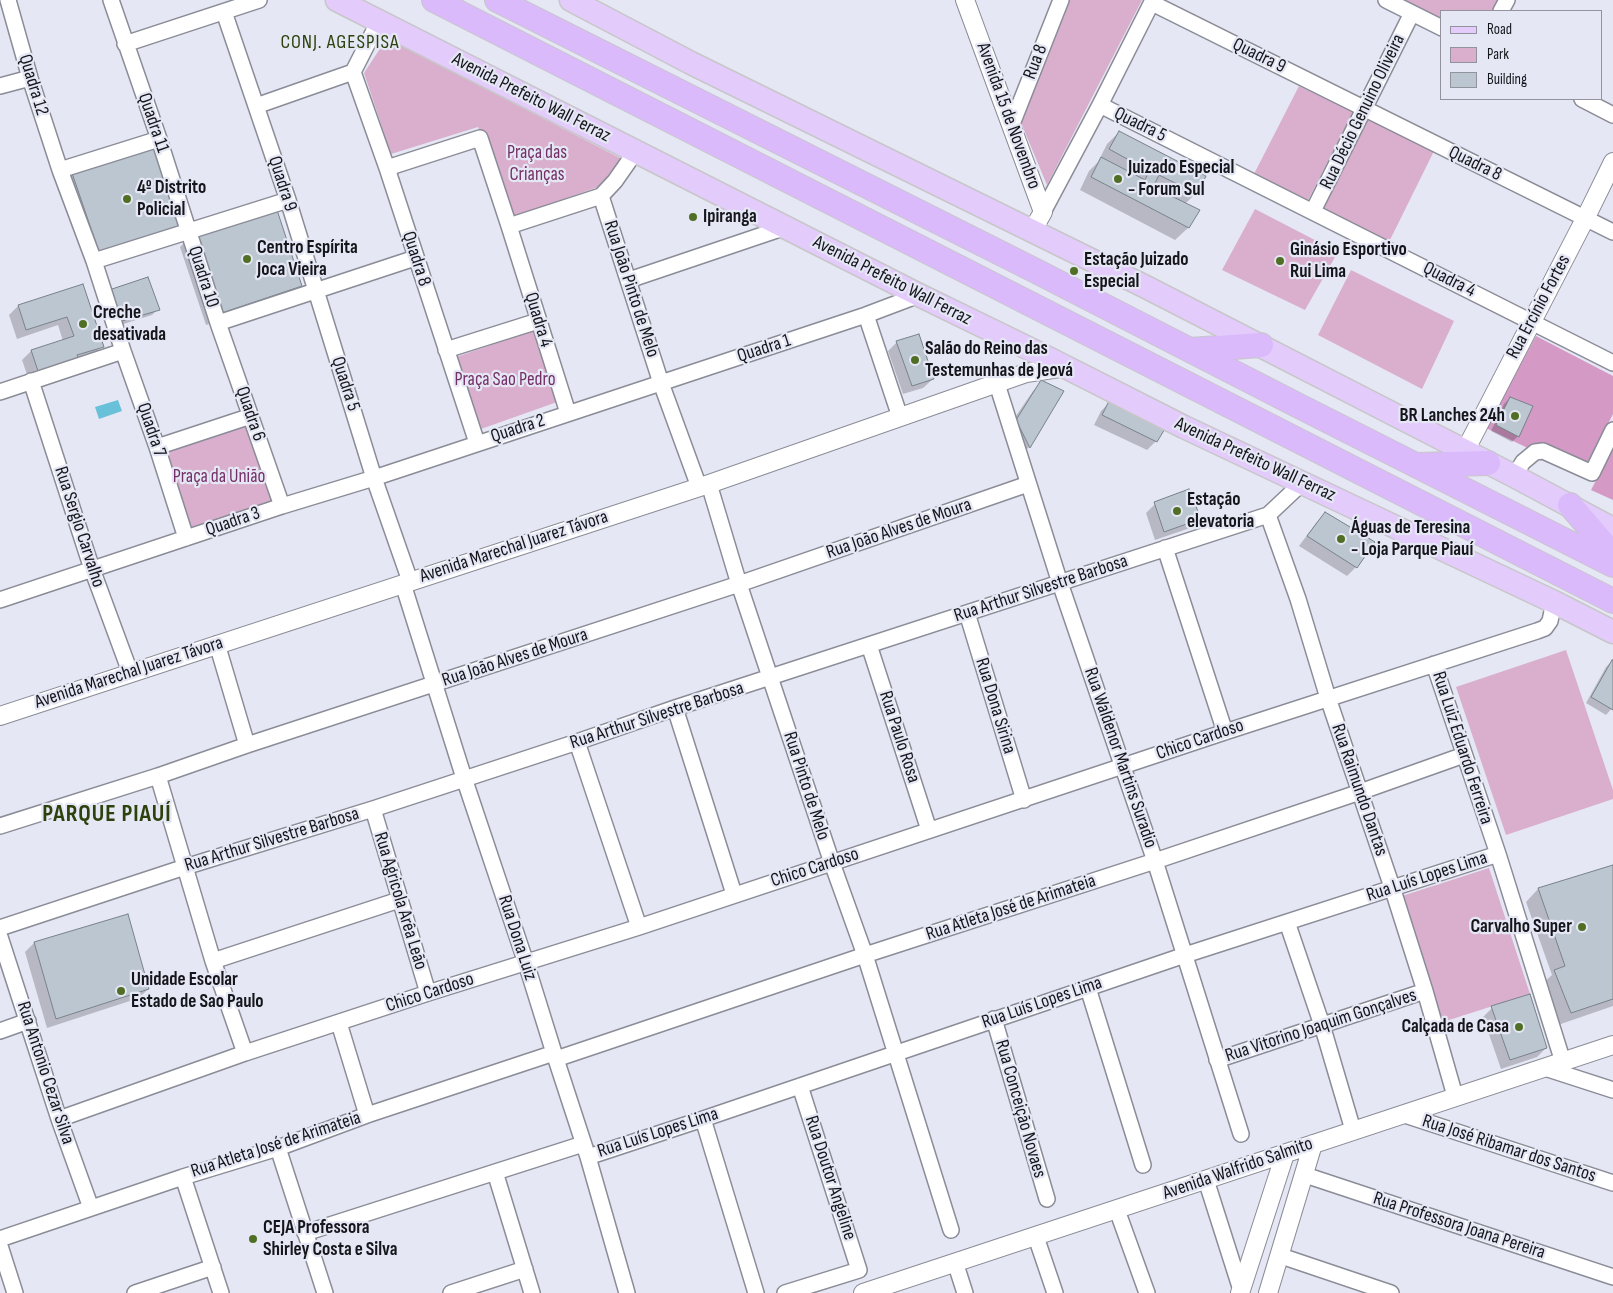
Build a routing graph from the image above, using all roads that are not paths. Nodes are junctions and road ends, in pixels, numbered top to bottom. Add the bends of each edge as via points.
1 (8, 0) edge
2 (111, 0) edge
3 (259, 0) edge
4 (337, 0) edge
5 (434, 0) edge
6 (497, 0) edge
7 (571, 0) edge
8 (965, 0) edge
9 (1061, 0) edge
10 (1386, 0) edge
11 (1152, 1) edge
12 (224, 12) junction
13 (1412, 13) junction
14 (379, 21) junction
15 (1440, 27) edge
16 (125, 44) junction
17 (353, 72) junction
18 (30, 78) junction
19 (0, 86) edge
20 (1584, 100) edge
21 (1100, 105) junction
22 (256, 106) junction
23 (1366, 109) junction
24 (1613, 115) edge
25 (1012, 124) junction
26 (159, 139) junction
27 (636, 151) junction
28 (1613, 162) edge
29 (387, 168) junction
30 (60, 170) junction
31 (601, 196) junction
32 (288, 200) junction
33 (1314, 211) junction
34 (1585, 218) junction
35 (1038, 221) junction
36 (510, 226) junction
37 (786, 227) junction
38 (188, 231) junction
39 (1613, 232) edge
40 (415, 258) junction
41 (94, 261) junction
42 (629, 280) junction
43 (315, 291) junction
44 (919, 296) junction
45 (866, 315) junction
46 (538, 321) junction
47 (1531, 322) junction
48 (218, 323) junction
49 (1261, 346) junction
50 (446, 350) junction
51 (1189, 350) junction
52 (123, 351) junction
53 (1036, 352) junction
54 (1613, 363) edge
55 (1066, 367) junction
56 (1026, 373) junction
57 (31, 381) junction
58 (661, 383) junction
59 (997, 384) junction
60 (0, 392) edge
61 (568, 413) junction
62 (251, 416) junction
63 (900, 417) junction
64 (1613, 430) edge
65 (477, 443) junction
66 (157, 447) junction
67 (1465, 451) junction
68 (1488, 463) junction
69 (1414, 465) junction
70 (1514, 476) junction
71 (374, 478) junction
72 (1302, 483) junction
73 (1028, 484) junction
74 (704, 486) junction
75 (1570, 505) junction
76 (282, 506) junction
77 (1268, 514) junction
78 (1613, 528) edge
79 (186, 538) junction
80 (1164, 548) junction
81 (1613, 555) edge
82 (1613, 565) edge
83 (92, 568) junction
84 (406, 582) junction
85 (1060, 582) junction
86 (739, 584) junction
87 (0, 600) edge
88 (1613, 601) edge
89 (1554, 602) junction
90 (967, 613) junction
91 (1613, 632) edge
92 (217, 644) junction
93 (869, 645) junction
94 (1434, 664) junction
95 (130, 672) junction
96 (771, 678) junction
97 (435, 684) junction
98 (1328, 698) junction
99 (674, 708) junction
100 (0, 716) edge
101 (1225, 732) junction
102 (577, 742) junction
103 (247, 745) junction
104 (1464, 755) junction
105 (1123, 767) junction
106 (158, 776) junction
107 (464, 778) junction
108 (1360, 792) junction
109 (1024, 800) junction
110 (373, 809) junction
111 (0, 826) edge
112 (929, 830) junction
113 (1498, 854) junction
114 (1155, 861) junction
115 (832, 863) junction
116 (185, 867) junction
117 (1392, 887) junction
118 (734, 894) junction
119 (399, 900) junction
120 (1287, 922) junction
121 (639, 927) junction
122 (0, 928) edge
123 (0, 936) edge
124 (865, 955) junction
125 (1185, 955) junction
126 (213, 961) junction
127 (526, 963) junction
128 (1088, 988) junction
129 (1425, 991) junction
130 (428, 993) junction
131 (994, 1019) junction
132 (28, 1021) junction
133 (339, 1023) junction
134 (1322, 1025) junction
135 (0, 1031) edge
136 (1613, 1045) edge
137 (896, 1052) junction
138 (245, 1053) junction
139 (555, 1056) junction
140 (1217, 1060) junction
141 (1563, 1062) junction
142 (1545, 1068) junction
143 (800, 1086) junction
144 (1613, 1090) edge
145 (1455, 1096) junction
146 (367, 1115) junction
147 (1405, 1115) junction
148 (60, 1119) junction
149 (703, 1119) junction
150 (1353, 1130) junction
151 (1240, 1134) dead end
152 (1314, 1144) junction
153 (278, 1148) junction
154 (585, 1150) junction
155 (1285, 1154) junction
156 (1142, 1165) dead end
157 (495, 1172) junction
158 (1305, 1175) junction
159 (183, 1176) junction
160 (1206, 1180) junction
161 (1613, 1183) edge
162 (1047, 1200) dead end
163 (91, 1208) junction
164 (1117, 1210) junction
165 (951, 1230) dead end
166 (305, 1233) junction
167 (1036, 1236) junction
168 (0, 1239) edge
169 (0, 1246) edge
170 (1281, 1256) junction
171 (955, 1262) junction
172 (213, 1267) junction
173 (525, 1269) junction
174 (1613, 1277) edge
175 (1241, 1291) edge
176 (870, 1292) edge
177 (15, 1293) edge
178 (135, 1293) edge
179 (221, 1293) edge
180 (324, 1293) edge
181 (451, 1293) edge
182 (532, 1293) edge
183 (627, 1293) edge
184 (756, 1293) edge
185 (784, 1293) edge
186 (965, 1293) edge
187 (1055, 1293) edge
188 (1147, 1293) edge
189 (1268, 1293) edge
190 (1391, 1293) edge

1 - 18 street, Quadra 12
2 - 16 street, Quadra 11
3 - 12 street
4 - 14 main road, Avenida Prefeito Wall Ferraz
5 - 88 highway, Avenida Prefeito Wall Ferraz
6 - 51 highway
7 - 35 main road via 690,63
8 - 25 street, Avenida 15 de Novembro
9 - 25 street, Rua 8
10 - 13 street
11 - 21 street
11 - 23 street, Quadra 9
12 - 16 street
12 - 22 street, Quadra 9
13 - 15 street
13 - 23 street, Rua Décio Genuino Oliveira
14 - 17 street
14 - 27 main road, Avenida Prefeito Wall Ferraz
16 - 26 street, Quadra 11
17 - 22 street
17 - 29 street, Quadra 8
18 - 19 street
18 - 30 street, Quadra 12
20 - 24 street
21 - 33 street, Quadra 5
21 - 35 street
22 - 32 street, Quadra 9
23 - 33 street, Rua Décio Genuino Oliveira
23 - 34 street, Quadra 8
25 - 35 street, Avenida 15 de Novembro
26 - 30 street
26 - 38 street, Quadra 11
27 - 31 street
27 - 37 main road, Avenida Prefeito Wall Ferraz
28 - 34 street, Rua Ercínio Fortes
29 - 36 street, Quadra 4 via 480,138
29 - 40 street, Quadra 8
30 - 41 street, Quadra 12
31 - 36 street
31 - 42 street, Rua João Pinto de Melo
32 - 38 street
32 - 43 street, Quadra 9
33 - 47 street, Quadra 4
34 - 39 street
34 - 47 street, Rua Ercínio Fortes
35 - 49 main road
36 - 46 street, Quadra 4
37 - 42 street
37 - 44 main road, Avenida Prefeito Wall Ferraz
38 - 41 street
38 - 48 street, Quadra 10
40 - 43 street
40 - 50 street, Quadra 8
41 - 52 street
42 - 58 street, Rua João Pinto de Melo
43 - 48 street
43 - 71 street, Quadra 5
44 - 45 street, Quadra 1
44 - 53 main road, Avenida Prefeito Wall Ferraz
45 - 58 street, Quadra 1
45 - 63 street
46 - 50 street
46 - 61 street, Quadra 4
47 - 54 street
47 - 67 street, Rua Ercínio Fortes
48 - 62 street, Quadra 6
49 - 51 highway
49 - 67 main road
50 - 65 street, Quadra 8
51 - 69 highway
52 - 57 street
52 - 66 street, Quadra 7
53 - 55 main road, Avenida Prefeito Wall Ferraz
53 - 56 street
55 - 56 street, Avenida Marechal Juarez Távora
55 - 72 main road, Avenida Prefeito Wall Ferraz
56 - 59 street, Avenida Marechal Juarez Távora
57 - 60 street
57 - 83 street, Rua Sergio Carvalho
58 - 61 street, Quadra 2
58 - 74 street, Rua Pinto de Melo
59 - 63 street, Avenida Marechal Juarez Távora
59 - 73 street, Rua Waldenor Martins Suradio
61 - 65 street, Quadra 2
62 - 66 street
62 - 76 street, Quadra 6
63 - 74 street, Avenida Marechal Juarez Távora
64 - 70 street via 1592,473 1543,451 1522,462
65 - 71 street, Quadra 2
66 - 79 street, Quadra 7
67 - 68 main road
68 - 69 highway
68 - 70 main road
69 - 82 highway
70 - 75 main road
71 - 76 street, Quadra 3
71 - 84 street, Rua Dona Luiz
72 - 77 street, Rua Arthur Silvestre Barbosa
72 - 89 main road, Avenida Prefeito Wall Ferraz
73 - 85 street, Rua Waldenor Martins Suradio
73 - 86 street, Rua João Alves de Moura
74 - 84 street, Avenida Marechal Juarez Távora
74 - 86 street, Rua Pinto de Melo
75 - 78 main road
75 - 81 highway
76 - 79 street, Quadra 3
77 - 80 street, Rua Arthur Silvestre Barbosa
77 - 98 street, Rua Raimundo Dantas
79 - 83 street, Quadra 3
80 - 85 street, Rua Arthur Silvestre Barbosa
80 - 101 street
83 - 87 street, Quadra 3
83 - 95 street, Rua Sergio Carvalho
84 - 92 street, Avenida Marechal Juarez Távora
84 - 97 street, Rua Dona Luiz
85 - 90 street, Rua Arthur Silvestre Barbosa
85 - 105 street, Rua Waldenor Martins Suradio
86 - 96 street, Rua Pinto de Melo
86 - 97 street, Rua João Alves de Moura
89 - 91 main road, Avenida Prefeito Wall Ferraz
89 - 94 street, Chico Cardoso via 1545,628
90 - 93 street, Rua Arthur Silvestre Barbosa
90 - 109 street, Rua Dona Sirina
92 - 95 street, Avenida Marechal Juarez Távora
92 - 103 street
93 - 96 street, Rua Arthur Silvestre Barbosa
93 - 112 street, Rua Paulo Rosa
94 - 98 street, Chico Cardoso
94 - 104 street, Rua Luiz Eduardo Ferreira
95 - 100 street, Avenida Marechal Juarez Távora
96 - 99 street, Rua Arthur Silvestre Barbosa
96 - 115 street, Rua Pinto de Melo
97 - 103 street, Rua João Alves de Moura
97 - 107 street, Rua Dona Luiz
98 - 101 street, Chico Cardoso
98 - 108 street, Rua Raimundo Dantas
99 - 102 street, Rua Arthur Silvestre Barbosa
99 - 118 street
101 - 105 street, Chico Cardoso
102 - 107 street, Rua Arthur Silvestre Barbosa
102 - 121 street
103 - 106 street, Rua João Alves de Moura
104 - 108 street, Rua Atleta José de Arimateia
104 - 113 street, Rua Luiz Eduardo Ferreira
105 - 109 street, Chico Cardoso
105 - 114 street, Rua Waldenor Martins Suradio
106 - 111 street, Rua João Alves de Moura
106 - 116 street
107 - 110 street, Rua Arthur Silvestre Barbosa
107 - 127 street, Rua Dona Luiz
108 - 114 street, Rua Atleta José de Arimateia
108 - 117 street, Rua Raimundo Dantas
109 - 112 street, Chico Cardoso
110 - 116 street, Rua Arthur Silvestre Barbosa
110 - 119 street, Rua Agricola Arêa Leão
112 - 115 street, Chico Cardoso
113 - 117 street, Rua Luís Lopes Lima
113 - 141 street, Rua Luiz Eduardo Ferreira
114 - 124 street, Rua Atleta José de Arimateia
114 - 125 street, Rua Waldenor Martins Suradio
115 - 118 street, Chico Cardoso
115 - 124 street, Rua Pinto de Melo
116 - 122 street, Rua Arthur Silvestre Barbosa
116 - 126 street
117 - 120 street, Rua Luís Lopes Lima
117 - 129 street, Rua Raimundo Dantas
118 - 121 street, Chico Cardoso
119 - 126 street
119 - 130 street, Rua Agricola Arêa Leão
120 - 125 street, Rua Luís Lopes Lima
120 - 134 street
121 - 127 street, Chico Cardoso
123 - 132 street, Rua Antonio Cezar Silva
124 - 137 street, Rua Pinto de Melo
124 - 139 street, Rua Atleta José de Arimateia
125 - 128 street, Rua Luís Lopes Lima
125 - 140 street, Rua Waldenor Martins Suradio
126 - 138 street
127 - 130 street, Chico Cardoso
127 - 139 street, Rua Dona Luiz
128 - 131 street, Rua Luís Lopes Lima
128 - 156 street
129 - 134 street, Rua Vitorino Joaquim Gonçalves
129 - 145 street, Rua Raimundo Dantas
130 - 133 street, Chico Cardoso
131 - 137 street, Rua Luís Lopes Lima
131 - 162 street, Rua Conceição Novaes
132 - 135 street
132 - 148 street, Rua Antonio Cezar Silva
133 - 138 street, Chico Cardoso
133 - 146 street
134 - 140 street, Rua Vitorino Joaquim Gonçalves
134 - 150 street
136 - 141 street, Avenida Walfrido Salmito
137 - 143 street, Rua Luís Lopes Lima
137 - 165 street, Rua Pinto de Melo
138 - 148 street, Chico Cardoso
139 - 146 street, Rua Atleta José de Arimateia
139 - 154 street, Rua Dona Luiz
140 - 151 street, Rua Waldenor Martins Suradio
141 - 142 street, Avenida Walfrido Salmito
142 - 144 street
142 - 145 street, Avenida Walfrido Salmito
143 - 149 street, Rua Luís Lopes Lima
143 - 185 street, Rua Doutor Angeline via 860,1270
145 - 147 street, Avenida Walfrido Salmito
146 - 153 street, Rua Atleta José de Arimateia
147 - 150 street, Avenida Walfrido Salmito
147 - 161 street, Rua José Ribamar dos Santos
148 - 163 street, Rua Antonio Cezar Silva
149 - 154 street, Rua Luís Lopes Lima
149 - 184 street
150 - 152 street, Avenida Walfrido Salmito
152 - 155 street, Avenida Walfrido Salmito
152 - 158 street
153 - 159 street, Rua Atleta José de Arimateia
153 - 166 street
154 - 157 street, Rua Luís Lopes Lima
154 - 183 street, Rua Dona Luiz
155 - 160 street, Avenida Walfrido Salmito
155 - 175 street
157 - 166 street, Rua Luís Lopes Lima
157 - 173 street
158 - 170 street
158 - 174 street, Rua Professora Joana Pereira
159 - 163 street, Rua Atleta José de Arimateia
159 - 172 street
160 - 164 street, Avenida Walfrido Salmito
160 - 175 street
163 - 168 street, Rua Atleta José de Arimateia
164 - 167 street, Avenida Walfrido Salmito
164 - 188 street
166 - 180 street
167 - 171 street, Avenida Walfrido Salmito
167 - 187 street
169 - 177 street
170 - 189 street
170 - 190 street
171 - 176 street, Avenida Walfrido Salmito
171 - 186 street
172 - 178 street
172 - 179 street
173 - 181 street
173 - 182 street

